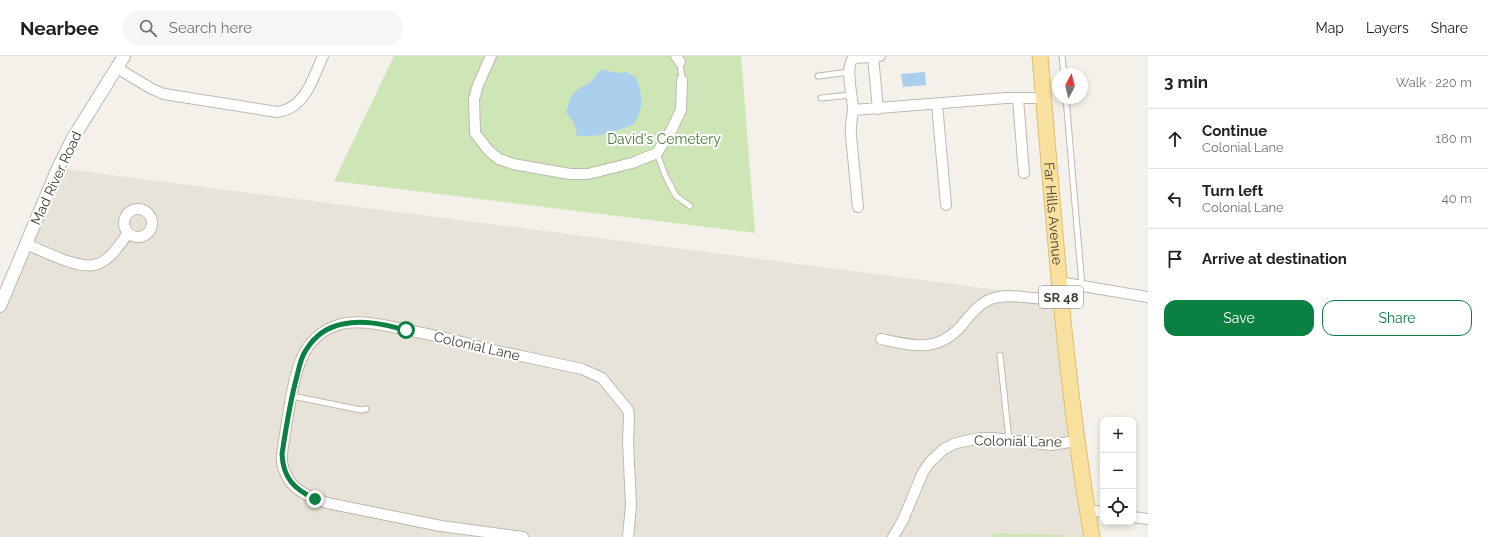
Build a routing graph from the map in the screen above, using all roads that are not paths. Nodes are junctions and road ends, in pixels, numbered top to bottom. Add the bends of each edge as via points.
1 (124, 56) edge
2 (323, 56) edge
3 (491, 56) edge
4 (876, 56) edge
5 (1040, 56) edge
6 (1062, 56) edge
7 (856, 57) edge
8 (679, 58) edge
9 (117, 68) junction
10 (1063, 68) edge
11 (850, 72) junction
12 (818, 76) dead end
13 (682, 80) joint
14 (851, 95) junction
15 (821, 98) dead end
16 (1018, 98) junction
17 (1044, 98) junction
18 (937, 104) junction
19 (1067, 104) edge
20 (878, 109) junction
21 (853, 110) junction
22 (657, 153) junction
23 (1024, 172) dead end
24 (946, 204) dead end
25 (690, 206) dead end
26 (858, 207) dead end
27 (128, 233) dead end
28 (26, 244) junction
29 (1060, 282) junction
30 (1082, 286) junction
31 (1148, 297) edge
32 (1061, 298) junction
33 (0, 306) edge
34 (881, 339) dead end
35 (1000, 356) dead end
36 (292, 396) junction
37 (366, 410) dead end
38 (1009, 440) junction
39 (1076, 441) junction
40 (1087, 510) junction
41 (1100, 512) edge
42 (1136, 517) edge
43 (1148, 519) edge
44 (523, 537) edge
45 (628, 537) edge
46 (893, 537) edge
47 (1092, 537) edge

1 - 9 street, Mad River Road
2 - 9 street via 302,100 295,106 277,112 164,94
3 - 22 street via 474,99 475,133 499,159 570,174 588,174 632,163
4 - 7 street
4 - 20 street
5 - 17 main road, Far Hills Avenue / SR 48
6 - 10 lane
7 - 11 street via 850,63
8 - 13 lane
9 - 28 street, Mad River Road via 64,155
11 - 12 lane
11 - 14 street
13 - 22 street via 681,110
14 - 15 lane
14 - 21 street
16 - 17 street
16 - 18 street
16 - 23 street
17 - 29 main road, Far Hills Avenue / SR 48
18 - 20 street
18 - 24 street
19 - 30 lane, Far Hills Avenue
20 - 21 street
21 - 26 street via 850,126
22 - 25 lane via 676,196
27 - 28 street via 115,252 104,261 91,266 68,261
28 - 33 street, Mad River Road
29 - 30 street
29 - 32 main road, Far Hills Avenue / SR 48
30 - 31 street
32 - 34 street via 994,298 976,308 951,336 934,344 914,346
32 - 39 main road, Far Hills Avenue / SR 48
35 - 38 lane
36 - 37 lane
36 - 44 street, Colonial Lane via 282,462 289,480 302,493 327,503 405,520
36 - 45 street, Colonial Lane via 302,359 314,339 331,327 355,322 396,327 582,369 602,378 628,410 631,505
38 - 39 street, Colonial Lane via 1051,445
38 - 46 street, Colonial Lane via 968,440 956,443 938,454 923,472
39 - 40 main road, Far Hills Avenue / SR 48
40 - 41 street
40 - 47 main road, Far Hills Avenue / SR 48
42 - 43 street

